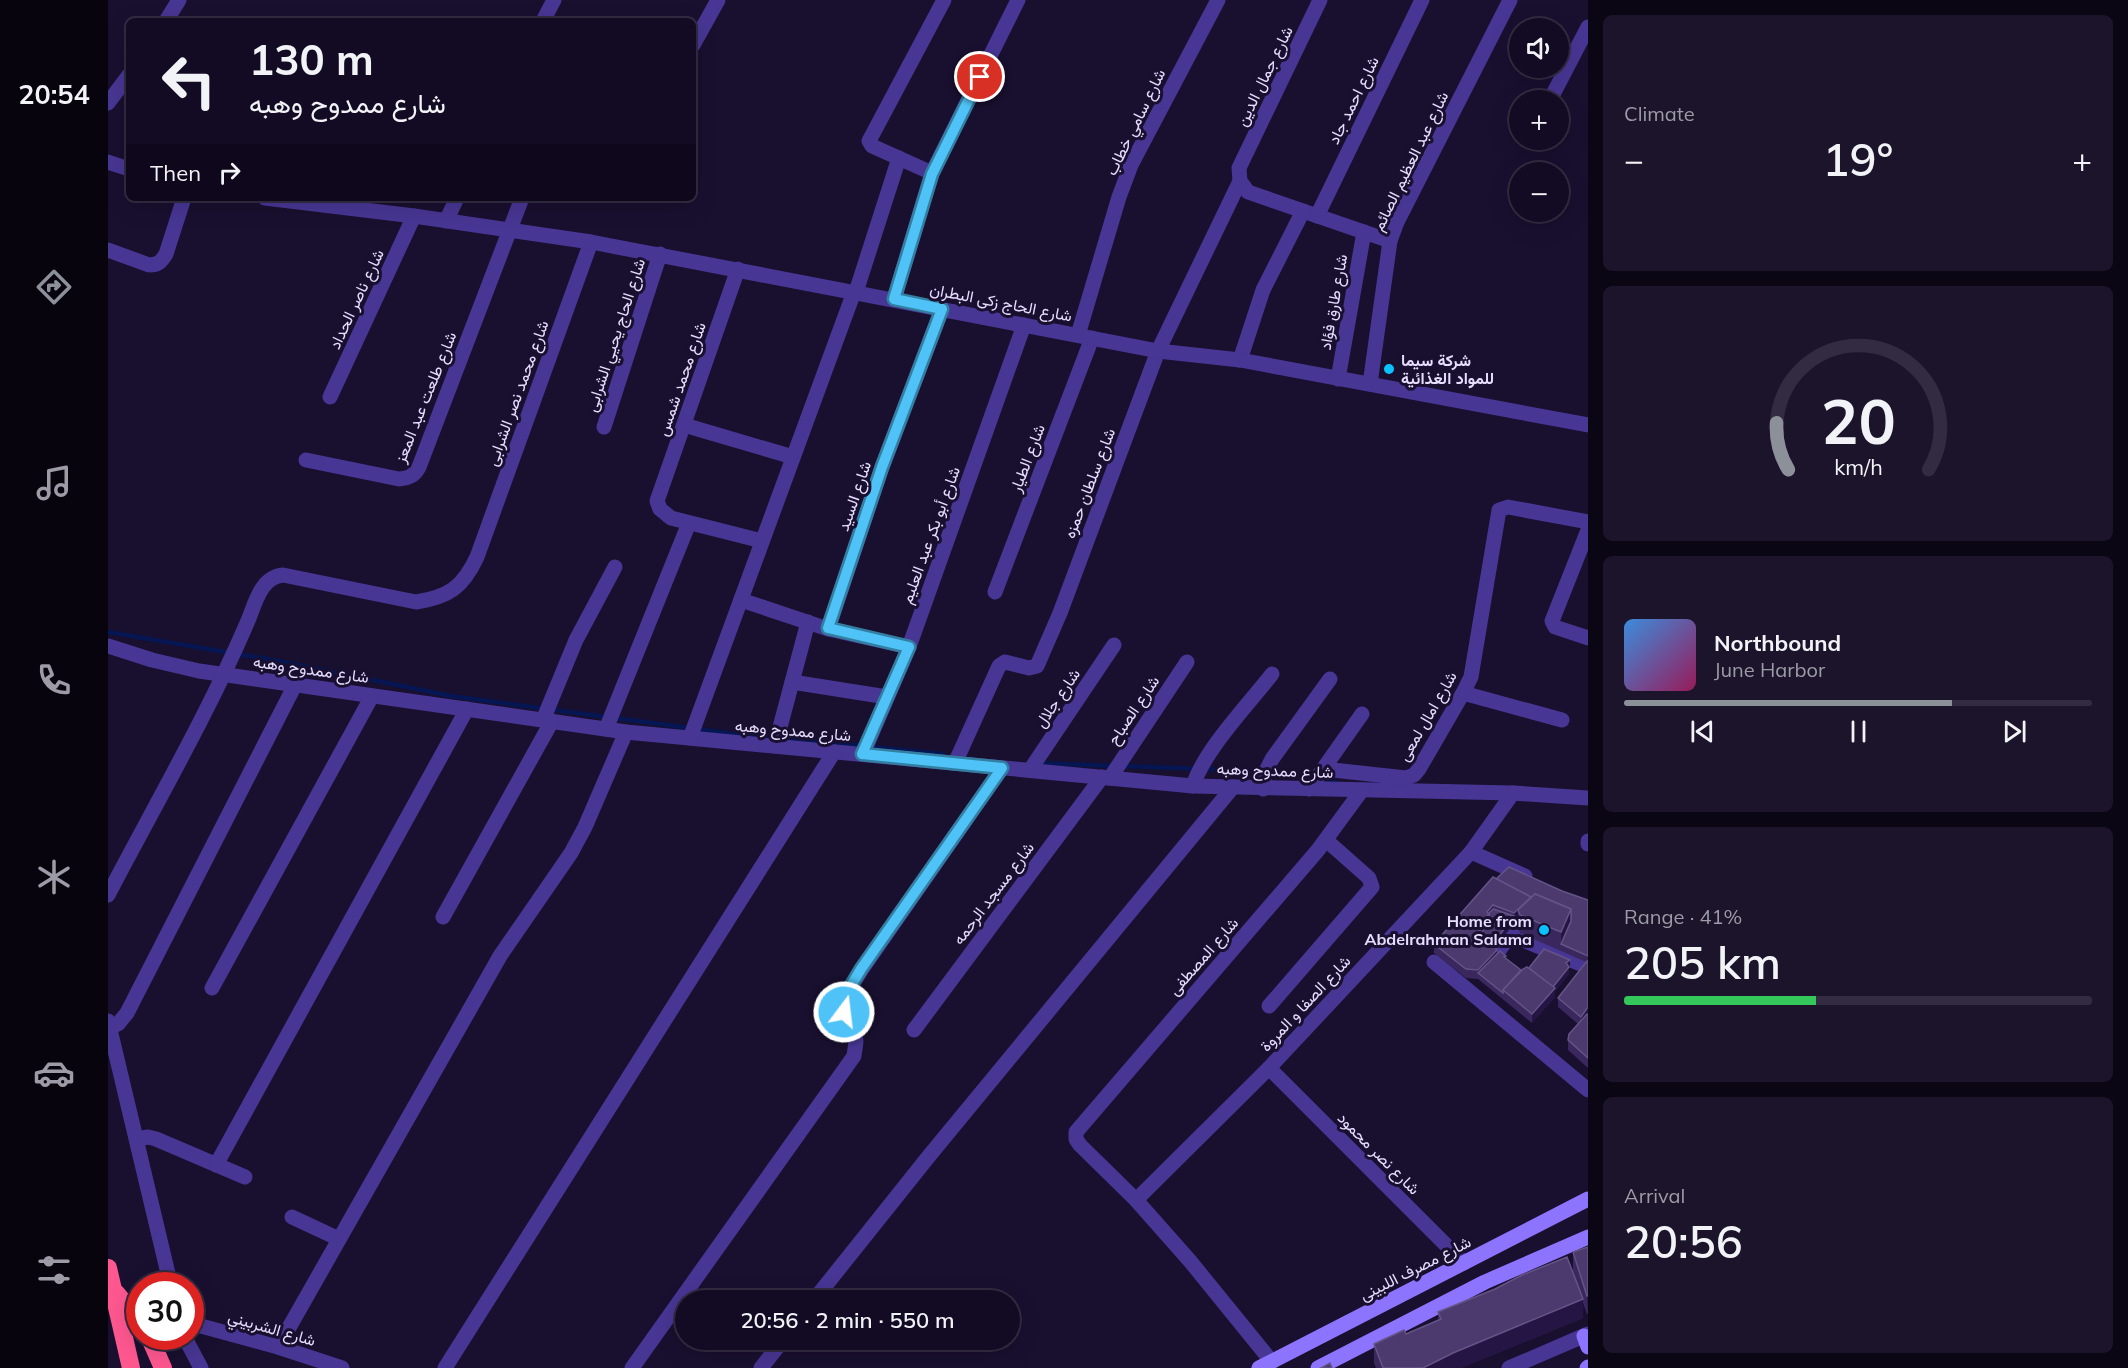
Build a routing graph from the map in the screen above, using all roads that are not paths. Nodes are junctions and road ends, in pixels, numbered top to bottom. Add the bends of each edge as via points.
1 (179, 0) edge
2 (554, 0) edge
3 (718, 0) edge
4 (944, 0) edge
5 (1018, 0) edge
6 (1218, 0) edge
7 (1320, 0) edge
8 (1422, 0) edge
9 (1510, 0) edge
10 (168, 18) edge
11 (545, 18) edge
12 (1588, 27) edge
13 (696, 40) edge
14 (126, 79) edge
15 (1555, 90) edge
16 (108, 103) edge
17 (899, 158) junction
18 (108, 163) edge
19 (126, 168) edge
20 (932, 174) junction
21 (1240, 174) junction
22 (183, 201) edge
23 (290, 201) edge
24 (456, 201) edge
25 (521, 201) edge
26 (1310, 213) junction
27 (414, 216) junction
28 (447, 221) junction
29 (509, 231) junction
30 (1364, 232) junction
31 (1390, 241) junction
32 (591, 242) junction
33 (108, 250) edge
34 (660, 254) junction
35 (738, 269) junction
36 (855, 292) junction
37 (894, 299) junction
38 (942, 309) junction
39 (1024, 325) junction
40 (1085, 336) junction
41 (1158, 351) junction
42 (1240, 360) junction
43 (1338, 379) junction
44 (1370, 384) junction
45 (330, 397) dead end
46 (684, 425) junction
47 (1588, 425) edge
48 (603, 427) dead end
49 (793, 457) junction
50 (306, 460) dead end
51 (1588, 522) edge
52 (689, 523) junction
53 (1588, 530) edge
54 (762, 541) junction
55 (615, 567) dead end
56 (995, 592) dead end
57 (741, 600) junction
58 (808, 622) junction
59 (828, 628) junction
60 (1588, 638) edge
61 (1114, 645) dead end
62 (108, 646) edge
63 (909, 647) junction
64 (1187, 662) dead end
65 (227, 668) junction
66 (1272, 674) dead end
67 (1330, 679) dead end
68 (792, 682) junction
69 (295, 685) junction
70 (1463, 693) junction
71 (372, 696) junction
72 (887, 697) junction
73 (467, 709) junction
74 (548, 714) junction
75 (1362, 714) dead end
76 (1562, 720) dead end
77 (609, 721) junction
78 (693, 731) junction
79 (626, 732) junction
80 (777, 740) junction
81 (865, 749) junction
82 (834, 752) junction
83 (955, 763) junction
84 (1002, 768) junction
85 (1032, 769) junction
86 (1324, 769) junction
87 (1109, 775) junction
88 (1194, 780) junction
89 (1233, 787) junction
90 (1263, 789) junction
91 (1309, 789) junction
92 (1362, 790) junction
93 (1512, 793) junction
94 (1588, 798) edge
95 (1326, 840) junction
96 (1471, 852) junction
97 (1535, 880) edge
98 (108, 895) edge
99 (443, 917) dead end
100 (1524, 920) edge
101 (1509, 934) junction
102 (1497, 952) edge
103 (1434, 962) dead end
104 (1588, 967) edge
105 (212, 988) dead end
106 (1269, 1005) dead end
107 (109, 1024) edge
108 (914, 1029) dead end
109 (1269, 1068) junction
110 (1588, 1090) edge
111 (137, 1139) junction
112 (216, 1165) junction
113 (245, 1177) dead end
114 (1588, 1199) edge
115 (1136, 1200) junction
116 (292, 1217) dead end
117 (1588, 1237) edge
118 (339, 1239) junction
119 (1464, 1263) junction
120 (108, 1268) edge
121 (168, 1272) edge
122 (113, 1290) junction
123 (822, 1290) edge
124 (126, 1305) edge
125 (204, 1327) edge
126 (1587, 1339) edge
127 (278, 1347) junction
128 (155, 1350) edge
129 (191, 1350) edge
130 (775, 1350) edge
131 (1265, 1365) edge
132 (131, 1368) edge
133 (163, 1368) edge
134 (201, 1368) edge
135 (342, 1368) edge
136 (446, 1368) edge
137 (632, 1368) edge
138 (761, 1368) edge
139 (1318, 1368) edge
140 (1509, 1368) edge

1 - 10 street
2 - 11 street
3 - 13 street
4 - 17 street via 870,138 870,143
5 - 20 street
6 - 40 street, شارع سامي خطاب via 1131,165 1119,197
7 - 21 street, شارع جمال الدين
8 - 26 street, شارع احمد جاد
9 - 31 street, شارع عبد العظيم الصائم
12 - 15 street
14 - 16 street
17 - 20 street
17 - 36 street
18 - 19 street
20 - 37 street
21 - 26 street via 1248,192
21 - 41 street, شارع سلطان حمزه
22 - 33 street via 161,262 149,265
23 - 27 street, شارع الحاج زكى البطران
24 - 28 street
25 - 29 street
26 - 30 street
26 - 42 street, شارع احمد جاد via 1263,290
27 - 28 street, شارع الحاج زكى البطران
27 - 45 street, شارع ناصر الحداد
28 - 29 street, شارع الحاج زكى البطران
29 - 32 street, شارع الحاج زكى البطران
29 - 50 street, شارع طلعت عبد المعز via 414,474 399,479
30 - 31 street
30 - 43 street, شارع طارق فؤاد
31 - 44 street, شارع عبد العظيم الصائم
32 - 34 street, شارع الحاج زكى البطران
32 - 65 street, شارع محمد نصر الشرابى via 468,575 454,590 436,599 416,602 276,576 261,591
34 - 35 street, شارع الحاج زكى البطران
34 - 48 street, شارع الحاج يحيي الشرابى
35 - 36 street, شارع الحاج زكى البطران
35 - 46 street, شارع محمد شمس
36 - 37 street, شارع الحاج زكى البطران
36 - 49 street
37 - 38 street, شارع الحاج زكى البطران
38 - 39 street, شارع الحاج زكى البطران
38 - 59 street, شارع السيد via 882,467
39 - 40 street, شارع الحاج زكى البطران
39 - 63 street, شارع أبو بكر عبد العليم
40 - 41 street, شارع الحاج زكى البطران
40 - 56 street, شارع الطيار
41 - 42 street, شارع الحاج زكى البطران
41 - 83 street, شارع سلطان حمزه via 1040,661 1034,668 1008,662 999,666
42 - 43 street, شارع الحاج زكى البطران
43 - 44 street, شارع الحاج زكى البطران
44 - 47 street, شارع الحاج زكى البطران
46 - 49 street
46 - 52 street, شارع محمد شمس via 657,501 664,514
49 - 54 street
51 - 70 street, شارع امال لمعى via 1508,507 1499,510 1471,676
52 - 54 street
52 - 77 street
53 - 60 street via 1552,621 1555,627
54 - 57 street
55 - 74 street via 576,640
57 - 58 street
57 - 78 street
58 - 59 street
58 - 68 street
59 - 63 street
61 - 85 street, شارع جلال
62 - 65 street, شارع ممدوح وهبه via 152,660
63 - 72 street, شارع أبو بكر عبد العليم
64 - 87 street, شارع الصباح
65 - 69 street, شارع ممدوح وهبه
65 - 98 street
66 - 88 street via 1206,757
67 - 90 street via 1272,759
68 - 72 street
68 - 80 street
69 - 71 street, شارع ممدوح وهبه
69 - 107 street via 127,1013 118,1024
70 - 76 street
70 - 86 street, شارع امال لمعى via 1414,775 1406,778
71 - 73 street, شارع ممدوح وهبه
71 - 105 street
72 - 81 street, شارع أبو بكر عبد العليم
73 - 74 street, شارع ممدوح وهبه
73 - 112 street
74 - 77 street, شارع ممدوح وهبه
74 - 99 street
75 - 86 street
77 - 79 street, شارع ممدوح وهبه
78 - 79 street, شارع ممدوح وهبه
78 - 80 street, شارع ممدوح وهبه
79 - 118 street via 571,853 500,956
80 - 82 street, شارع ممدوح وهبه
81 - 82 street, شارع ممدوح وهبه
81 - 83 street, شارع ممدوح وهبه
82 - 136 street
83 - 84 street, شارع ممدوح وهبه
84 - 85 street, شارع ممدوح وهبه
84 - 137 street via 843,999 844,1012 854,1029 854,1056
85 - 87 street, شارع ممدوح وهبه
86 - 91 street
87 - 88 street, شارع ممدوح وهبه
87 - 108 street, شارع مسجد الرحمه
88 - 89 street, شارع ممدوح وهبه
89 - 90 street, شارع ممدوح وهبه
89 - 123 street
90 - 91 street, شارع ممدوح وهبه
91 - 92 street, شارع ممدوح وهبه
92 - 93 street, شارع ممدوح وهبه
92 - 95 street, شارع المصطفى
93 - 94 street, شارع ممدوح وهبه
93 - 96 street, شارع الصفا و المروة
95 - 106 street via 1370,878 1372,887
95 - 115 street, شارع المصطفى via 1076,1131 1080,1145
96 - 97 street
96 - 109 street, شارع الصفا و المروة
100 - 101 street
101 - 102 street
101 - 104 street
103 - 110 street
107 - 111 street
109 - 115 street, شارع الصفا و المروة
109 - 119 street, شارع نصر محمود
111 - 112 street via 156,1139
111 - 121 street
112 - 113 street
114 - 119 main road, شارع مصرف اللبينى
115 - 131 street via 1190,1261
116 - 118 street
117 - 139 main road via 1485,1282
118 - 127 street
119 - 131 main road, شارع مصرف اللبينى
120 - 122 highway
122 - 124 highway
122 - 132 highway
125 - 127 street, شارع الشربيني
126 - 140 street
127 - 135 street, شارع الشربيني
128 - 133 highway
129 - 134 street
130 - 138 street

